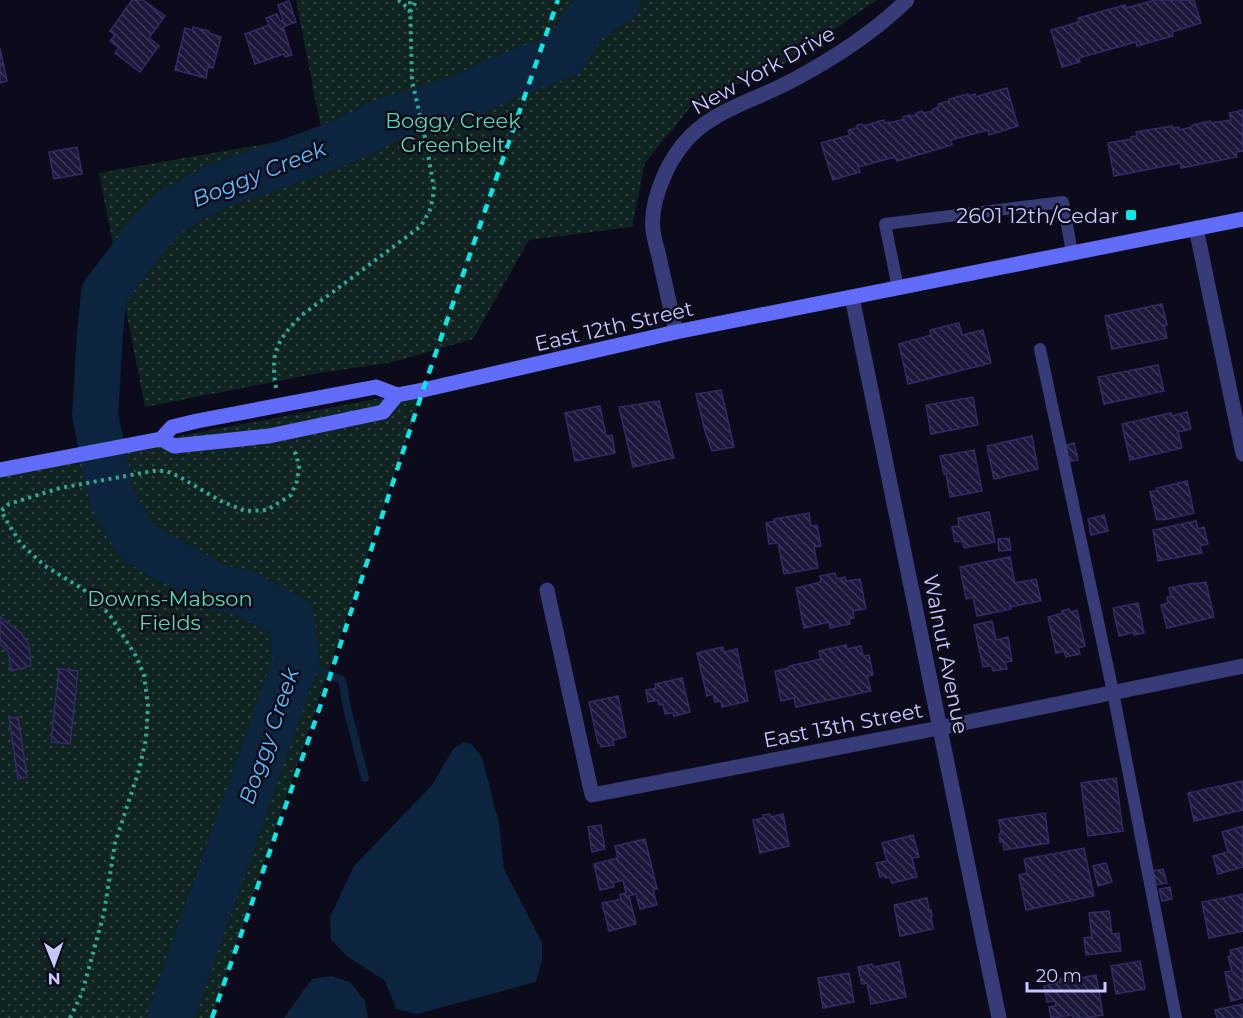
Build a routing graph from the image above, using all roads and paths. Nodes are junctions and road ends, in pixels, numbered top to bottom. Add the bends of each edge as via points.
1 (398, 0) edge
2 (410, 0) edge
3 (417, 0) edge
4 (907, 0) edge
5 (410, 13) junction
6 (1243, 219) edge
7 (1196, 228) junction
8 (1072, 253) junction
9 (898, 288) junction
10 (852, 297) junction
11 (676, 333) junction
12 (1040, 349) dead end
13 (277, 393) dead end
14 (397, 395) junction
15 (155, 440) junction
16 (296, 454) dead end
17 (1243, 454) edge
18 (0, 470) edge
19 (1, 511) edge
20 (547, 590) dead end
21 (1243, 666) edge
22 (1113, 692) junction
23 (939, 728) junction
24 (70, 1018) edge
25 (999, 1018) edge
26 (1176, 1018) edge

1 - 5 path
2 - 5 path
3 - 5 path
4 - 11 street, New York Drive via 855,43 793,80 708,120 668,165 654,206 653,229
5 - 13 path via 412,81 434,189 431,208 421,225 288,328 275,350
6 - 7 street, East 12th Street
7 - 8 street, East 12th Street
7 - 17 street
8 - 9 street, East 12th Street
8 - 9 lane via 1063,202 885,224
9 - 10 street, East 12th Street
10 - 11 street, East 12th Street
10 - 23 street, Walnut Avenue
11 - 14 street, East 12th Street
12 - 22 lane
14 - 15 street, East 12th Street via 376,387 172,427
14 - 15 street via 383,412 269,436 174,446
15 - 18 street, East 12th Street
16 - 19 path via 299,467 291,495 267,510 245,511 178,476 153,471 60,488 9,504
19 - 24 path via 21,544 45,566 83,589 109,615 144,675 148,706 146,739 115,843 104,913 82,993
20 - 23 street, East 13th Street via 591,795
21 - 22 street, East 13th Street
22 - 23 street, East 13th Street
22 - 26 lane
23 - 25 street, Walnut Avenue

